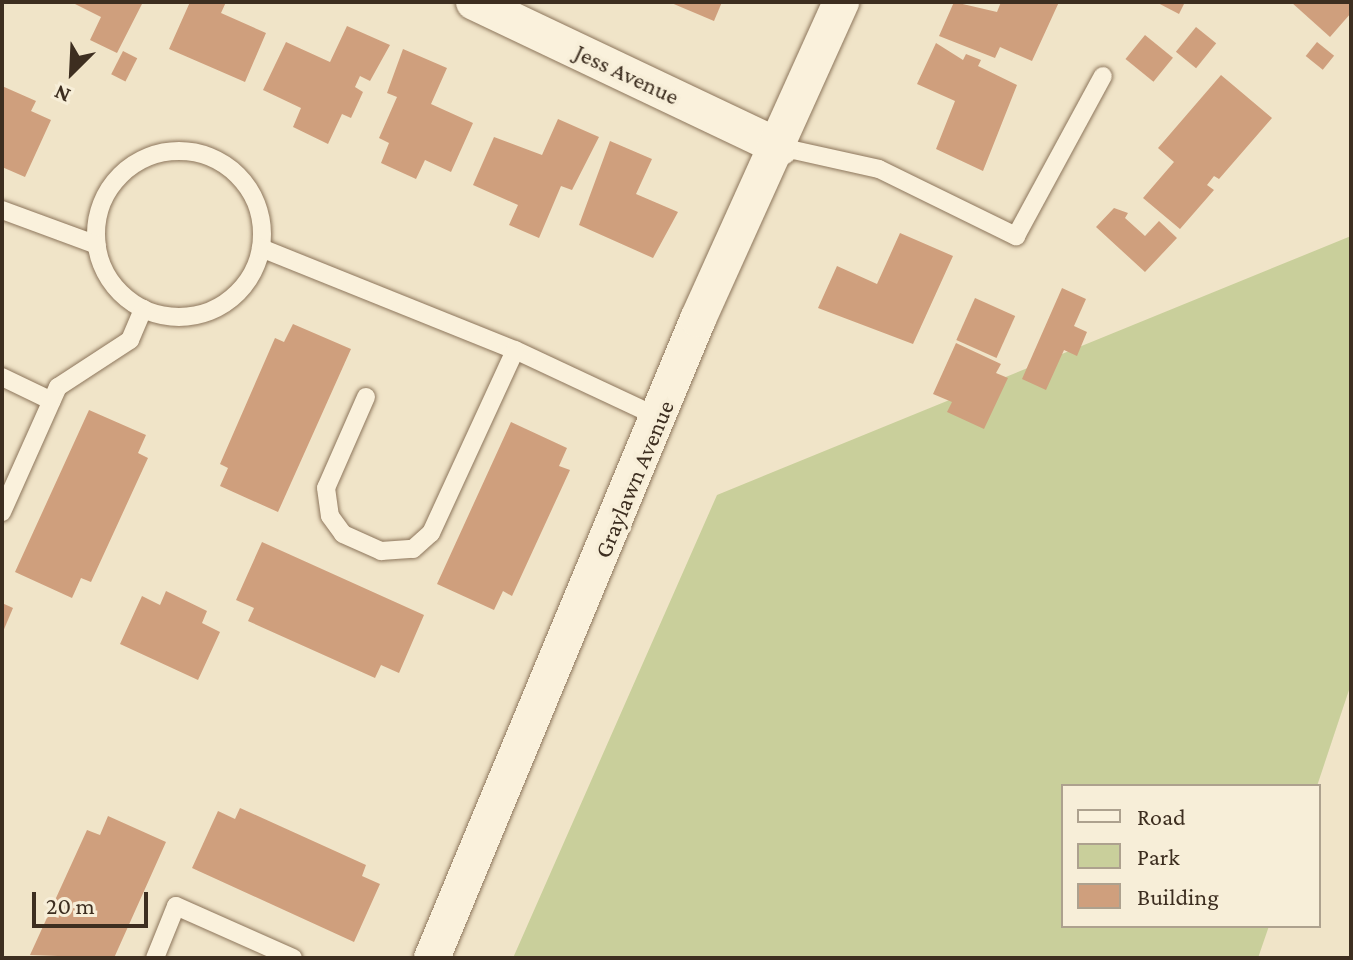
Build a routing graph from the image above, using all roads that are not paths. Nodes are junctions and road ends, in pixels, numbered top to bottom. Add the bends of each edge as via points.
1 (474, 2) edge
2 (841, 2) edge
3 (1103, 76) dead end
4 (780, 147) junction
5 (2, 210) edge
6 (97, 245) junction
7 (261, 248) junction
8 (143, 309) junction
9 (515, 350) junction
10 (2, 377) edge
11 (366, 397) dead end
12 (52, 401) junction
13 (660, 418) junction
14 (2, 512) edge
15 (155, 958) edge
16 (293, 958) edge
17 (432, 958) edge

1 - 4 street, Jess Avenue
2 - 4 street, Graylawn Avenue
3 - 4 lane via 1016,236 879,169
4 - 13 street, Graylawn Avenue via 698,319
5 - 6 lane
6 - 7 lane via 101,205 127,169 146,158 190,152 212,158 246,185 262,226
6 - 8 lane via 111,282
7 - 8 lane via 243,287 207,312 186,317
7 - 9 lane
8 - 12 lane via 130,340 58,387
9 - 11 lane via 431,533 413,549 381,551 343,534 330,516 326,488
9 - 13 lane
10 - 12 lane
12 - 14 lane
13 - 17 street, Graylawn Avenue
15 - 16 lane via 176,906

